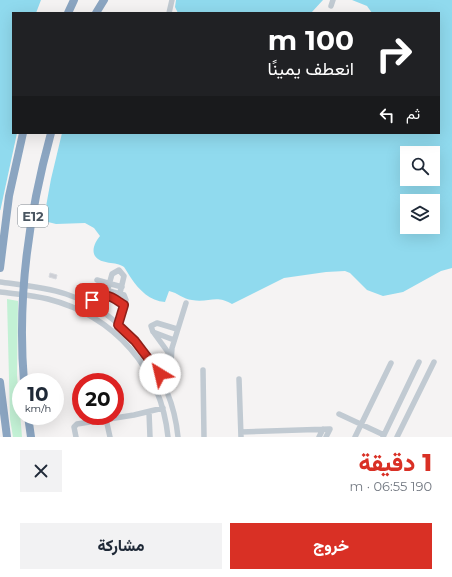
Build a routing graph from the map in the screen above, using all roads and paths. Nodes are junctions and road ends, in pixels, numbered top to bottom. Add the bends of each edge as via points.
1 (74, 0) edge
2 (104, 0) edge
3 (172, 0) edge
4 (68, 12) edge
5 (97, 12) edge
6 (169, 12) edge
7 (23, 134) edge
8 (51, 134) edge
9 (0, 268) edge
10 (97, 280) dead end
11 (0, 282) edge
12 (109, 284) junction
13 (121, 290) junction
14 (0, 292) edge
15 (105, 293) junction
16 (186, 303) dead end
17 (87, 304) junction
18 (124, 305) junction
19 (118, 325) junction
20 (177, 329) junction
21 (154, 333) junction
22 (174, 340) junction
23 (170, 355) junction
24 (419, 362) dead end
25 (434, 362) dead end
26 (391, 363) dead end
27 (170, 370) junction
28 (203, 370) dead end
29 (24, 373) edge
30 (158, 374) junction
31 (239, 379) dead end
32 (0, 382) edge
33 (165, 389) junction
34 (163, 408) junction
35 (149, 412) junction
36 (339, 414) dead end
37 (124, 417) edge
38 (361, 424) junction
39 (29, 425) edge
40 (75, 425) edge
41 (107, 425) edge
42 (323, 429) junction
43 (5, 434) edge
44 (241, 434) edge
45 (383, 436) edge
46 (31, 437) edge
47 (76, 437) edge
48 (110, 437) edge
49 (150, 437) edge
50 (168, 437) edge
51 (178, 437) edge
52 (204, 437) edge
53 (319, 437) edge
54 (326, 437) edge
55 (355, 437) edge
56 (397, 437) edge

1 - 4 highway
2 - 5 highway
3 - 6 street
7 - 9 highway, E12 via 9,196
8 - 29 highway, E12 via 33,216 24,300
10 - 12 street
11 - 17 street via 51,290
12 - 13 street
12 - 13 street via 113,272 119,270 124,276
12 - 15 street
13 - 15 street
13 - 18 street via 126,297
14 - 34 street via 56,301 100,320 124,340 140,359
15 - 17 street
15 - 18 street
16 - 20 street
17 - 19 street
18 - 19 street
19 - 30 street via 135,341
20 - 21 street via 155,323 151,328
20 - 22 street
21 - 22 street
21 - 23 street
22 - 23 street
23 - 27 street
24 - 45 street
25 - 56 street
26 - 38 street
27 - 30 street
27 - 33 street
28 - 52 street
30 - 33 street
31 - 44 street
32 - 43 highway
33 - 51 street
34 - 35 street
34 - 50 street
35 - 37 street
35 - 49 street
36 - 38 street
38 - 45 street
38 - 55 street
39 - 46 highway
40 - 47 street
41 - 48 street
42 - 44 street
42 - 53 street
42 - 54 street via 330,429

